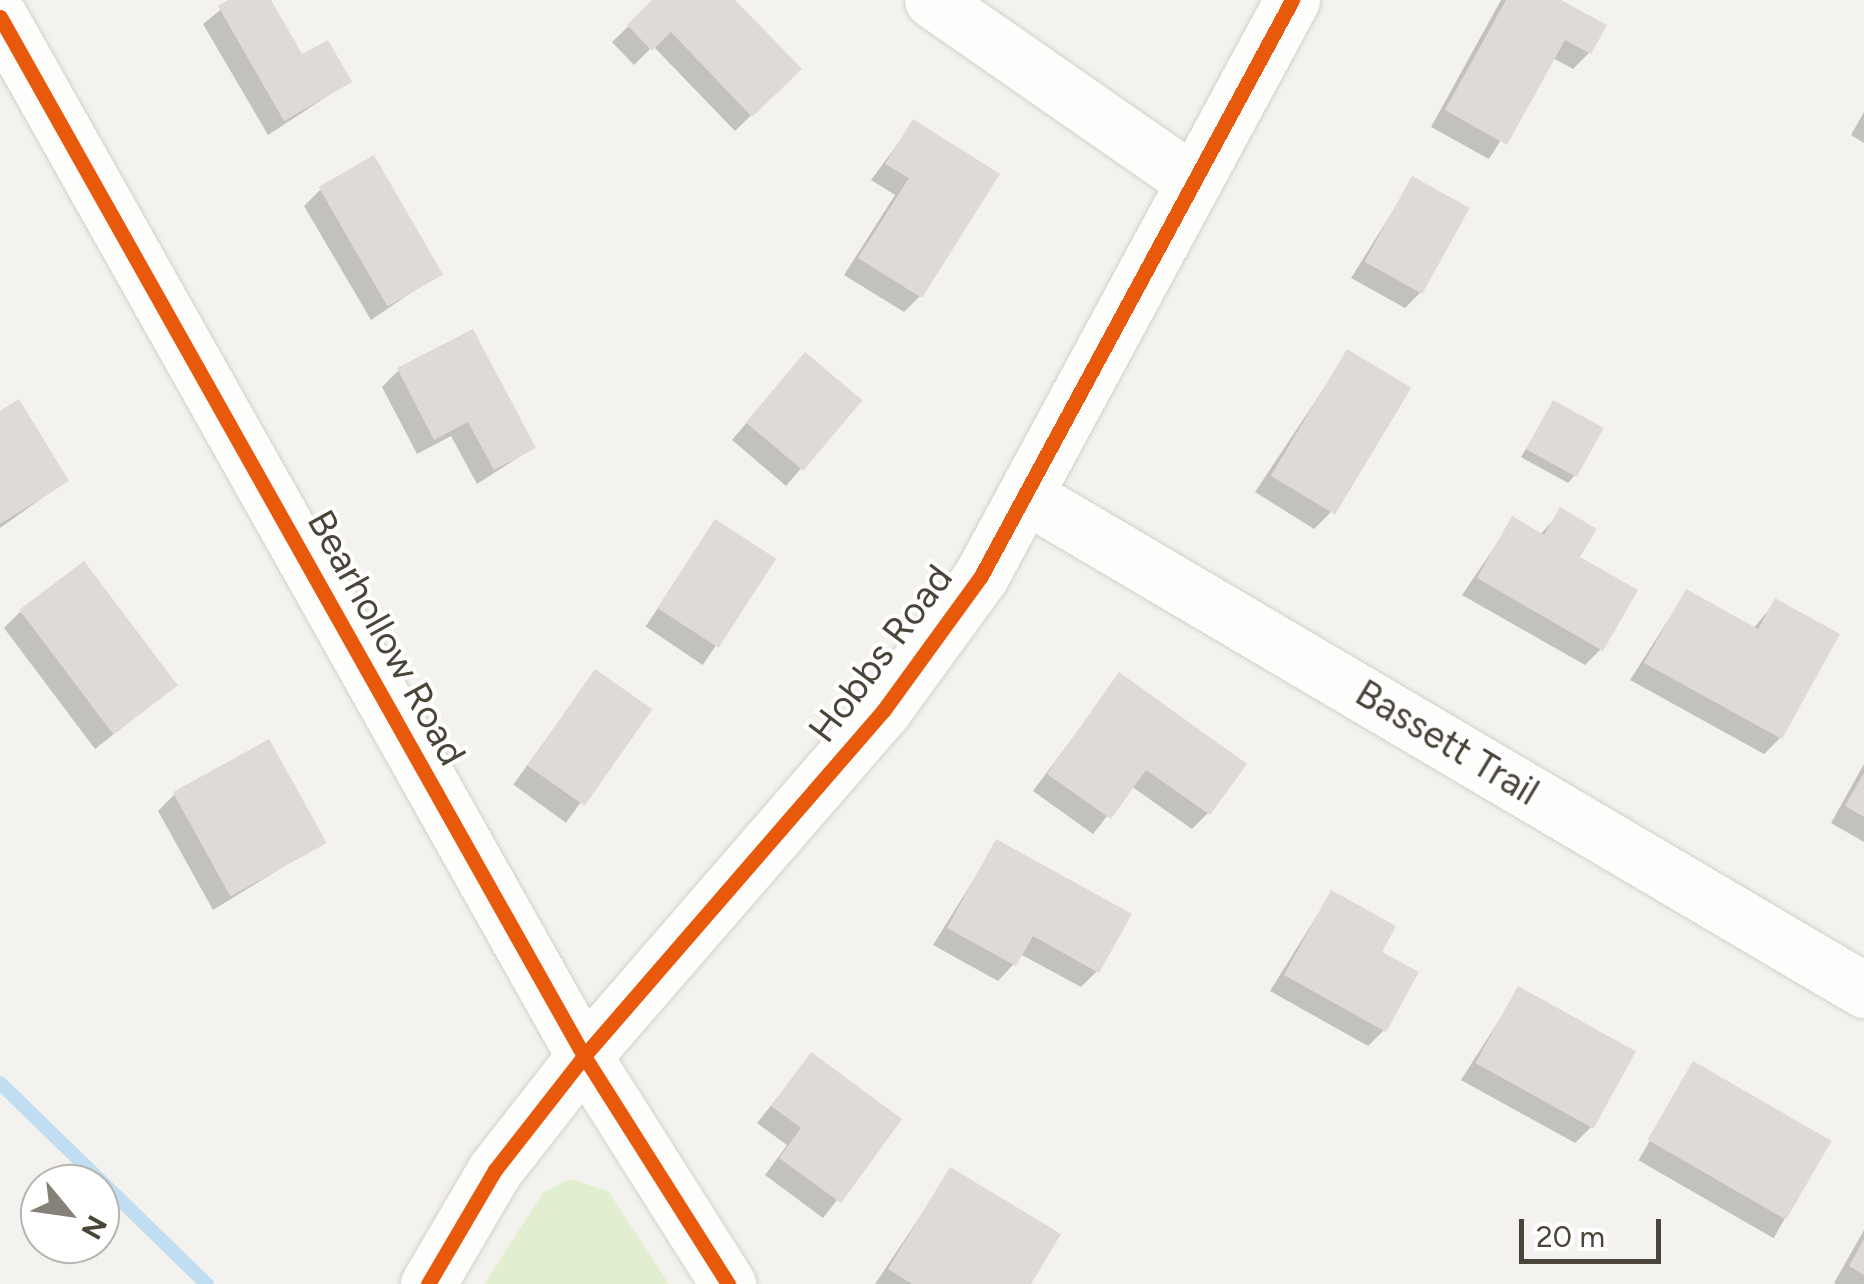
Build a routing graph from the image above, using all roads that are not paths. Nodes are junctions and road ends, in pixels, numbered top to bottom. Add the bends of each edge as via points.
1 (932, 0) edge
2 (1292, 0) edge
3 (0, 17) edge
4 (1194, 182) junction
5 (1028, 497) junction
6 (1864, 990) edge
7 (584, 1056) junction
8 (428, 1284) edge
9 (728, 1284) edge

1 - 4 street
2 - 4 street, Hobbs Road
3 - 7 street, Bearhollow Road
4 - 5 street, Hobbs Road
5 - 6 street, Bassett Trail
5 - 7 street, Hobbs Road via 884,711
7 - 8 street, Hobbs Road via 495,1170
7 - 9 street, Bearhollow Road

